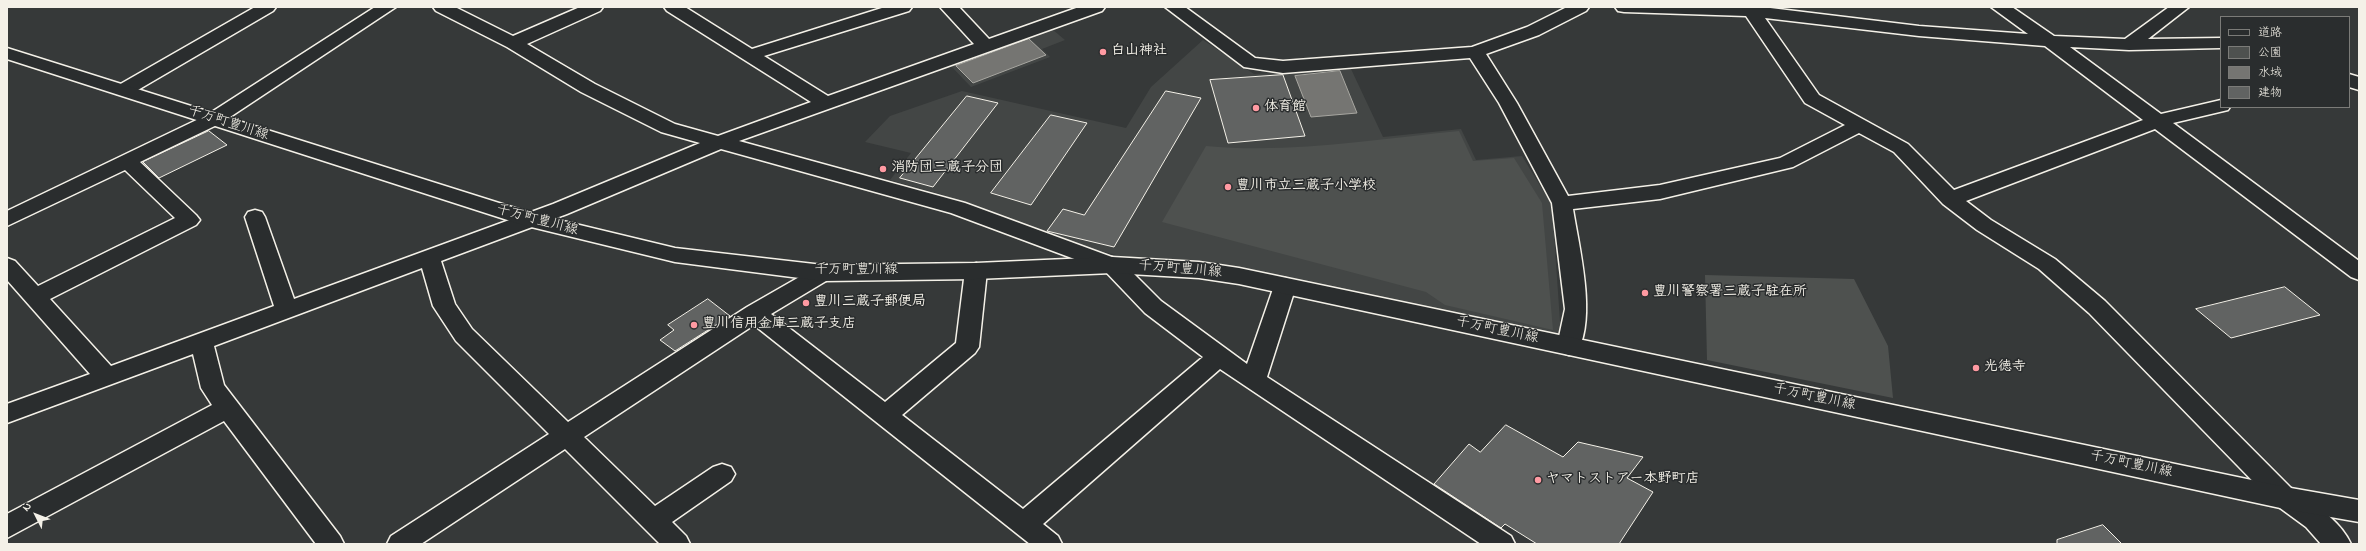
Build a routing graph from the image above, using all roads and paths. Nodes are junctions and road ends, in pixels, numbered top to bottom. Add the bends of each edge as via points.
1 (267, 7) edge
2 (387, 7) edge
3 (442, 7) edge
4 (594, 7) edge
5 (673, 7) edge
6 (903, 7) edge
7 (948, 7) edge
8 (1096, 7) edge
9 (1174, 7) edge
10 (1580, 7) edge
11 (1624, 7) edge
12 (2000, 7) edge
13 (2180, 7) edge
14 (1750, 9) edge
15 (2050, 41) junction
16 (513, 43) junction
17 (2220, 43) edge
18 (2129, 44) junction
19 (986, 46) junction
20 (1475, 52) junction
21 (7, 53) edge
22 (750, 55) junction
23 (124, 90) junction
24 (826, 103) junction
25 (2220, 106) edge
26 (214, 119) junction
27 (2157, 121) junction
28 (1860, 125) junction
29 (719, 143) junction
30 (127, 161) junction
31 (1950, 199) junction
32 (1562, 202) junction
33 (255, 217) dead end
34 (7, 219) edge
35 (530, 220) junction
36 (429, 256) junction
37 (1112, 265) junction
38 (7, 266) edge
39 (976, 270) junction
40 (2359, 272) edge
41 (823, 273) junction
42 (1285, 286) junction
43 (34, 298) junction
44 (287, 310) junction
45 (756, 313) junction
46 (201, 342) junction
47 (1569, 346) junction
48 (1219, 357) junction
49 (107, 377) junction
50 (1254, 379) junction
51 (228, 408) junction
52 (7, 414) edge
53 (885, 416) junction
54 (567, 437) junction
55 (722, 474) dead end
56 (2286, 498) junction
57 (2359, 511) edge
58 (653, 521) junction
59 (1024, 524) junction
60 (7, 527) edge
61 (331, 544) edge
62 (400, 544) edge
63 (677, 544) edge
64 (1049, 544) edge
65 (1502, 544) edge
66 (2338, 544) edge

1 - 23 street
2 - 26 street
3 - 16 street
4 - 16 street
5 - 22 street
6 - 22 street
7 - 19 street
8 - 19 street
9 - 20 street via 1250,63 1283,68
10 - 20 street via 1533,31
11 - 14 street
12 - 15 street
13 - 18 street
14 - 15 street via 1919,31
14 - 28 street via 1812,99
15 - 18 street
15 - 27 street
16 - 29 street via 588,88 668,128
17 - 18 street
19 - 24 street
20 - 32 street via 1508,103
21 - 23 street, 千万町豊川線
22 - 24 street
23 - 26 street, 千万町豊川線
24 - 29 street
25 - 27 street
26 - 30 street
26 - 35 street, 千万町豊川線
27 - 31 street
27 - 40 street
28 - 31 street via 1901,148
28 - 32 street via 1786,163 1660,192
29 - 35 street
29 - 37 street via 958,208
30 - 34 street
30 - 43 street via 189,220
31 - 56 street via 1984,225 2047,264 2097,307
32 - 47 street via 1576,309
33 - 44 street
35 - 36 street
35 - 41 street, 千万町豊川線 via 675,255
36 - 44 street
36 - 54 street via 444,306 464,335
37 - 39 street, 千万町豊川線
37 - 42 street, 千万町豊川線 via 1199,270
37 - 48 street via 1152,307
38 - 43 street
39 - 41 street, 千万町豊川線
39 - 53 street via 967,347
41 - 45 street
42 - 47 street, 千万町豊川線
42 - 50 street
43 - 49 street
44 - 46 street
45 - 53 street
45 - 54 street
46 - 49 street
46 - 51 street via 213,388
47 - 56 street, 千万町豊川線
48 - 50 street
48 - 59 street
49 - 52 street
50 - 65 street
51 - 60 street
51 - 61 street
53 - 59 street
54 - 58 street
54 - 62 street
55 - 58 street
56 - 57 street, 千万町豊川線
56 - 66 street via 2316,519
58 - 63 street
59 - 64 street

